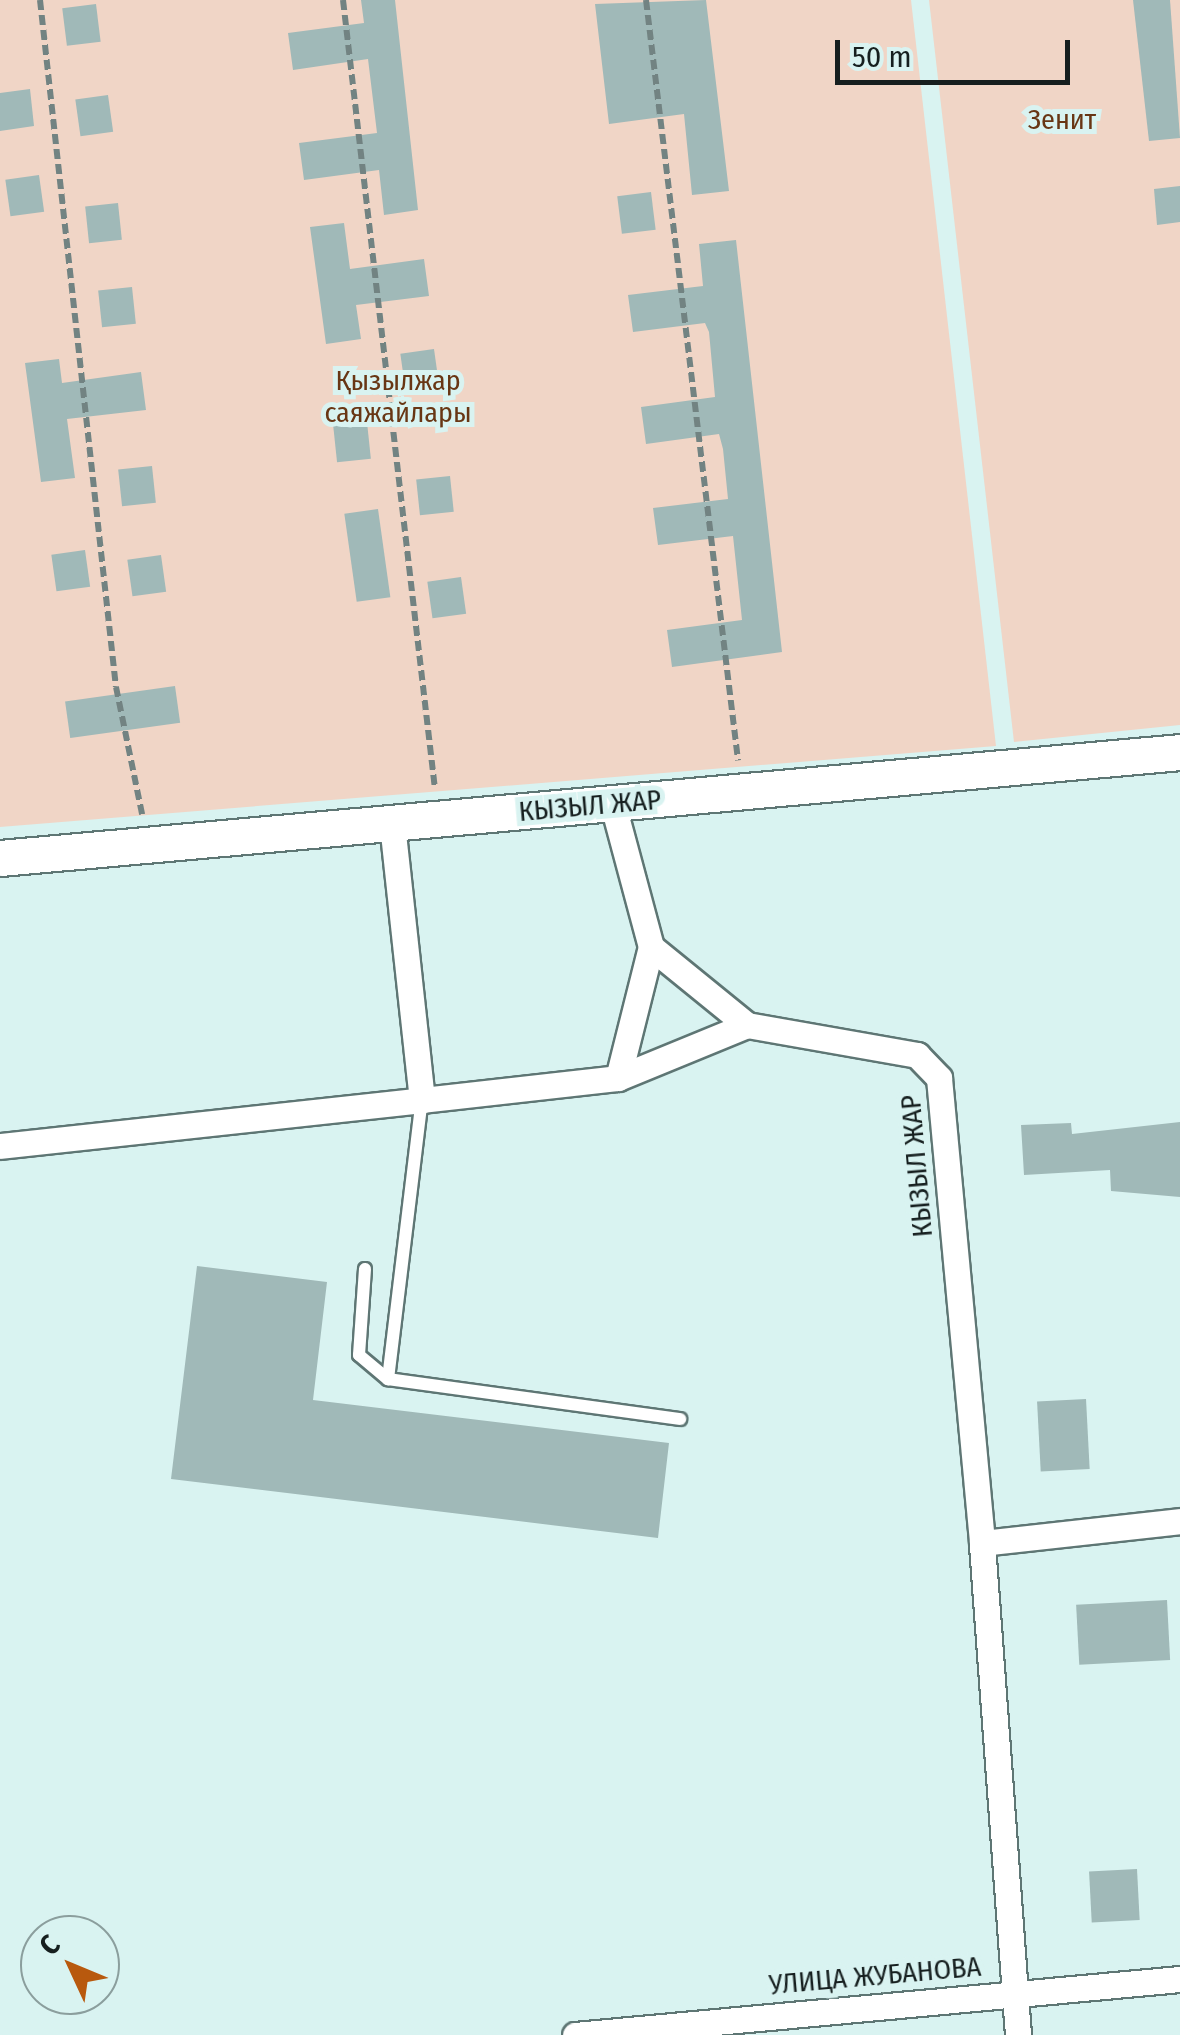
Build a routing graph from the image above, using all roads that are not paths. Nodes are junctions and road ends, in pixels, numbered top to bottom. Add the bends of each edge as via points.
1 (1180, 752) edge
2 (613, 805) junction
3 (392, 824) junction
4 (0, 858) edge
5 (651, 948) junction
6 (747, 1025) junction
7 (618, 1078) junction
8 (422, 1100) junction
9 (0, 1146) edge
10 (364, 1269) dead end
11 (388, 1378) junction
12 (680, 1419) dead end
13 (1180, 1520) edge
14 (982, 1543) junction
15 (1180, 1979) edge
16 (1014, 1993) junction
17 (575, 2035) edge
18 (1018, 2035) edge

1 - 2 main road, КЫЗЫЛ ЖАР
2 - 3 main road, КЫЗЫЛ ЖАР
2 - 5 street, КЫЗЫЛ ЖАР
3 - 4 main road, КЫЗЫЛ ЖАР
3 - 8 street
5 - 6 street, КЫЗЫЛ ЖАР
5 - 7 street
6 - 7 street
6 - 14 street, КЫЗЫЛ ЖАР via 917,1055 939,1078
7 - 8 street
8 - 9 street
8 - 11 lane
10 - 11 lane via 359,1355
11 - 12 lane
13 - 14 street
14 - 16 street, КЫЗЫЛ ЖАР
15 - 16 street, УЛИЦА ЖУБАНОВА
16 - 17 street, УЛИЦА ЖУБАНОВА
16 - 18 street, КЫЗЫЛ ЖАР

